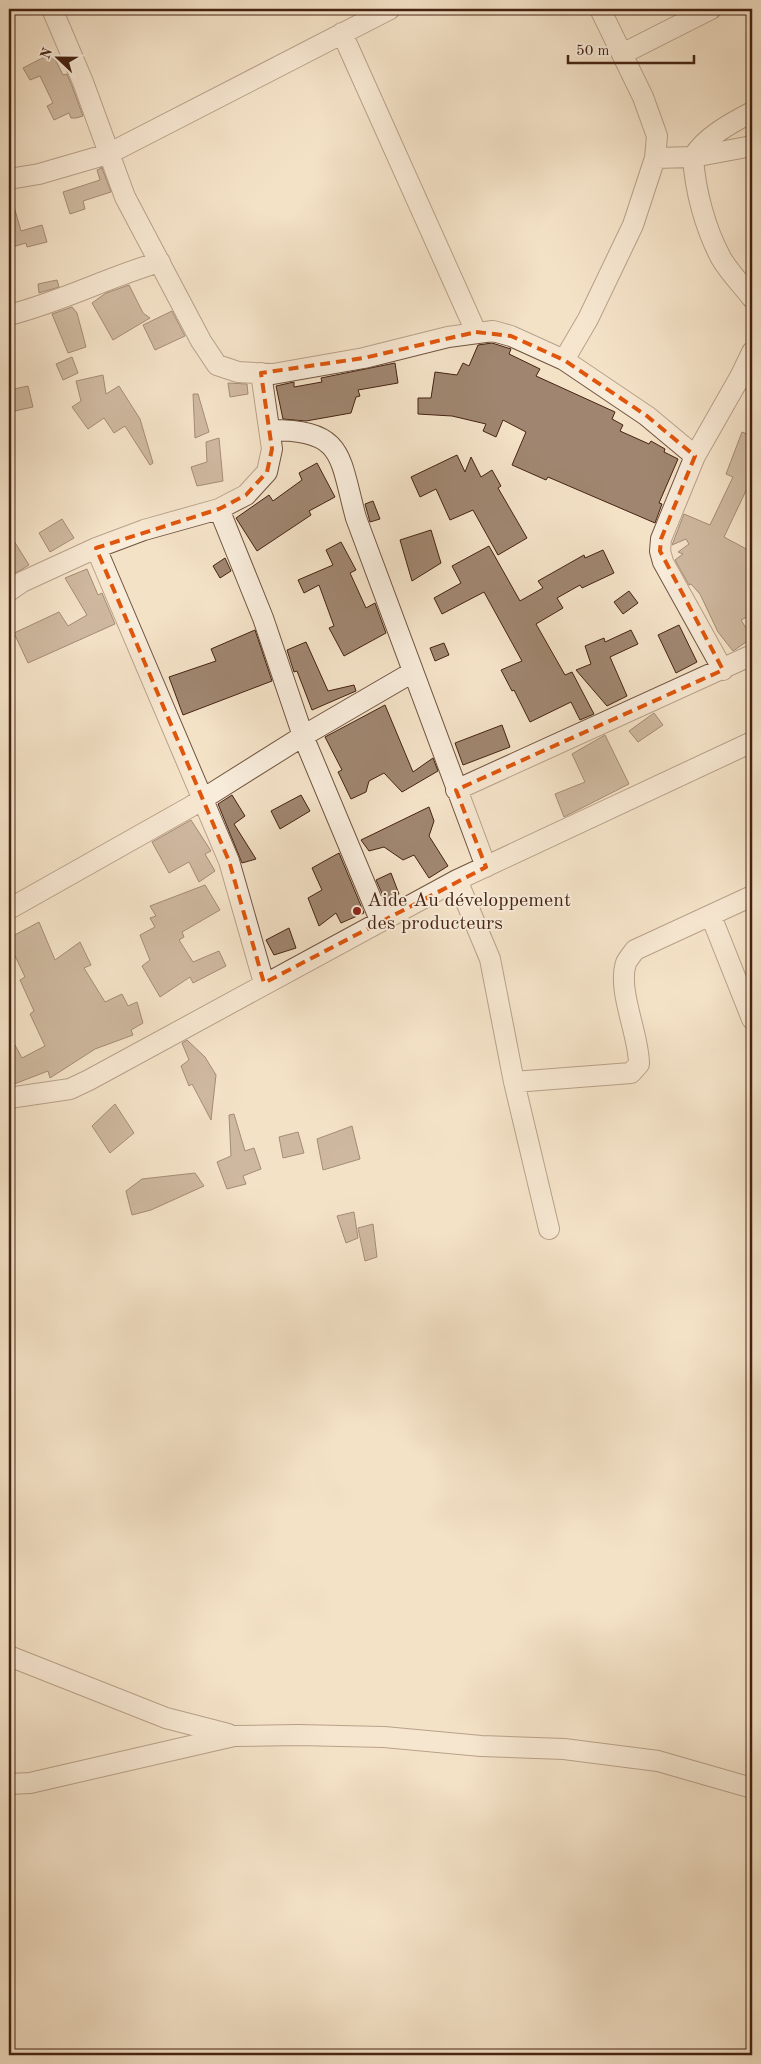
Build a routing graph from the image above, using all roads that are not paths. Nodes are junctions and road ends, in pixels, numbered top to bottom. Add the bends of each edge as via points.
1 (52, 9) edge
2 (390, 9) edge
3 (600, 9) edge
4 (711, 9) edge
5 (342, 33) junction
6 (622, 54) junction
7 (752, 112) edge
8 (752, 146) edge
9 (108, 154) junction
10 (693, 157) junction
11 (655, 158) junction
12 (9, 178) edge
13 (160, 262) junction
14 (752, 298) edge
15 (9, 314) edge
16 (476, 332) junction
17 (752, 352) edge
18 (564, 360) junction
19 (261, 374) junction
20 (271, 430) junction
21 (695, 456) junction
22 (219, 509) junction
23 (96, 548) junction
24 (9, 591) edge
25 (752, 655) edge
26 (722, 670) junction
27 (413, 672) junction
28 (303, 736) junction
29 (752, 742) edge
30 (456, 790) junction
31 (203, 799) junction
32 (486, 867) junction
33 (457, 880) junction
34 (752, 896) edge
35 (9, 909) edge
36 (711, 916) junction
37 (380, 920) junction
38 (264, 983) junction
39 (752, 1019) edge
40 (514, 1082) junction
41 (9, 1098) edge
42 (550, 1229) dead end
43 (9, 1656) edge
44 (234, 1736) junction
45 (9, 1784) edge
46 (752, 1788) edge

1 - 9 street via 83,82
2 - 5 street
3 - 6 street
4 - 6 street
5 - 9 street
5 - 16 street
6 - 11 street via 643,96 657,136
7 - 10 street via 709,139
8 - 10 street
9 - 12 street via 39,174
9 - 13 street via 125,197
10 - 11 street
10 - 14 street via 698,192 714,242 722,260
11 - 18 street via 633,225 588,319
13 - 15 street via 115,276 80,293
13 - 19 street via 217,365 238,372
16 - 18 street via 493,331 511,336
16 - 19 street via 364,358
17 - 21 street
18 - 21 street via 646,416
19 - 20 street
20 - 22 street via 272,449 267,472 246,495
20 - 27 street via 312,433 333,447
21 - 26 street via 662,539 660,552
22 - 23 street via 144,530
22 - 28 street via 263,618
23 - 24 street
23 - 31 street
25 - 26 street
26 - 30 street
27 - 28 street
27 - 30 street
28 - 31 street
28 - 37 street
29 - 32 street
30 - 32 street
31 - 35 street
31 - 38 street via 229,861
32 - 33 street
33 - 37 street
33 - 40 street via 490,959
34 - 36 street
36 - 39 street
36 - 40 street via 635,950 627,962 624,974 626,991 639,1050 639,1064 632,1073
37 - 38 street
38 - 41 street via 70,1089
40 - 42 street
43 - 44 street via 166,1718
44 - 45 street via 30,1783
44 - 46 street via 384,1737 481,1746 564,1749 658,1761

